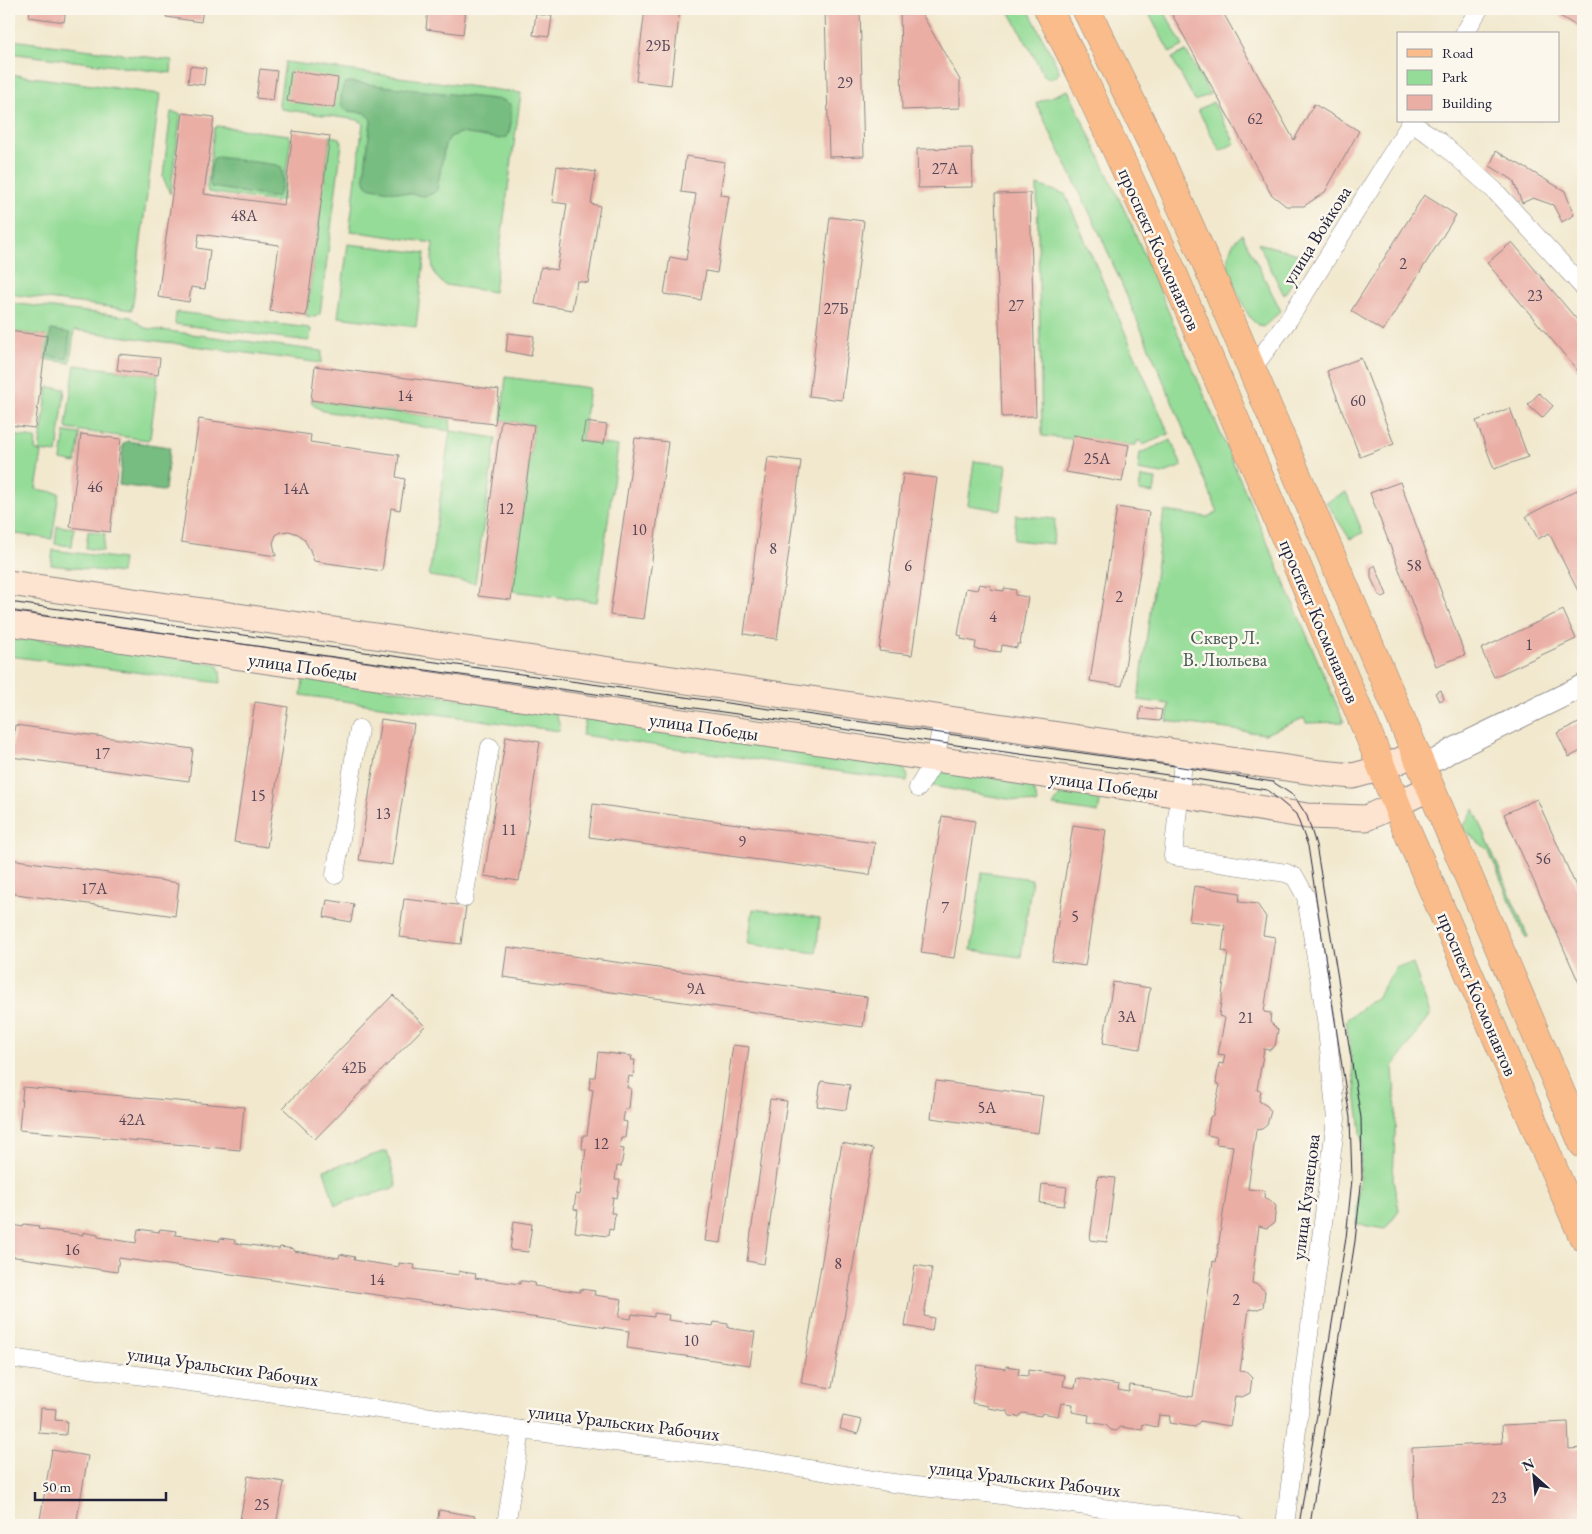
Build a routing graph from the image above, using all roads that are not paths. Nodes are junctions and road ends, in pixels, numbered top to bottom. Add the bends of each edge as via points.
1 (1048, 9) edge
2 (1086, 9) edge
3 (1479, 9) edge
4 (1465, 32) edge
5 (1411, 122) edge
6 (1583, 287) edge
7 (1252, 369) junction
8 (9, 583) edge
9 (9, 623) edge
10 (1583, 686) edge
11 (943, 719) junction
12 (359, 729) dead end
13 (490, 747) dead end
14 (1184, 753) junction
15 (1427, 757) junction
16 (935, 760) junction
17 (1382, 768) junction
18 (918, 788) dead end
19 (1430, 788) junction
20 (1180, 795) junction
21 (1397, 804) junction
22 (335, 875) dead end
23 (464, 898) dead end
24 (1583, 1144) edge
25 (1583, 1238) edge
26 (9, 1358) edge
27 (520, 1430) junction
28 (506, 1525) edge
29 (1234, 1525) edge
30 (1285, 1525) edge

1 - 17 main road, проспект Космонавтов via 1171,268
2 - 7 main road, проспект Космонавтов via 1162,164
3 - 4 street
5 - 6 street via 1438,140 1496,191
5 - 7 street, улица Войкова via 1289,319
7 - 15 main road, проспект Космонавтов
8 - 11 main road
9 - 16 main road, улица Победы
10 - 15 street via 1452,750
11 - 14 main road
11 - 16 street
12 - 22 street
13 - 23 street
14 - 17 main road via 1353,776
14 - 20 street
15 - 17 main road
15 - 19 main road, проспект Космонавтов
16 - 18 street
16 - 20 main road, улица Победы
17 - 21 main road, проспект Космонавтов
19 - 21 main road, улица Победы
19 - 24 main road, проспект Космонавтов
20 - 21 main road, улица Победы via 1330,817 1366,818
20 - 30 street, улица Кузнецова via 1173,856 1295,877 1306,897 1326,1018 1336,1119
21 - 25 main road, проспект Космонавтов
26 - 27 street, улица Уральских Рабочих
27 - 28 street
27 - 29 street, улица Уральских Рабочих via 895,1483

